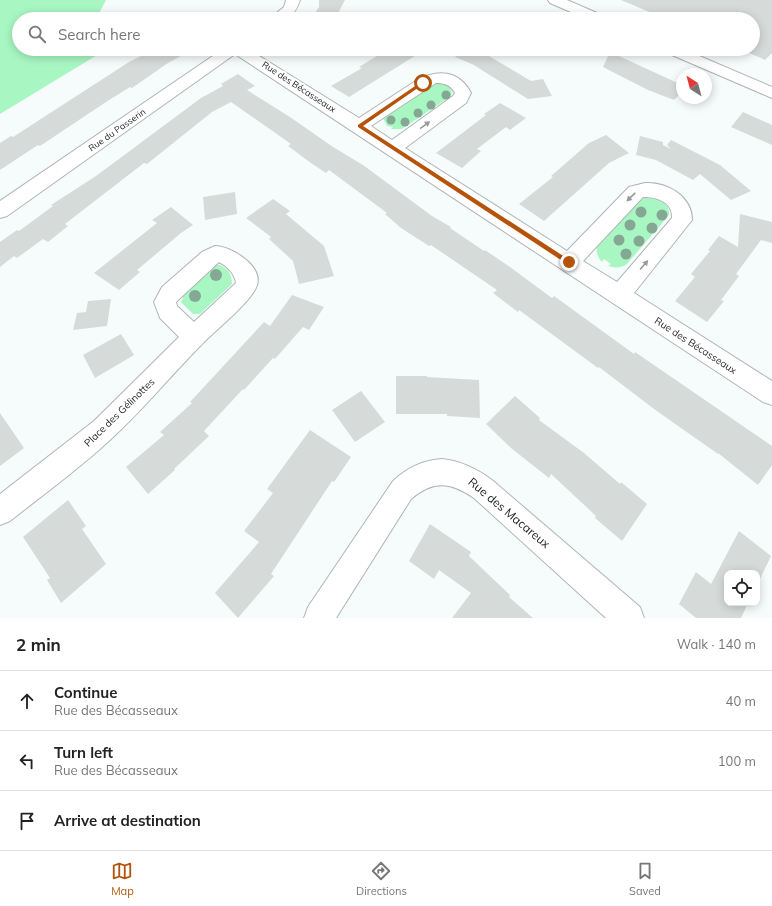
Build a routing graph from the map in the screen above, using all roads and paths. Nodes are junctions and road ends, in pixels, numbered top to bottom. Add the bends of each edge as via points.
1 (293, 0) edge
2 (555, 0) edge
3 (286, 12) edge
4 (583, 12) edge
5 (223, 56) edge
6 (250, 56) edge
7 (686, 56) edge
8 (772, 93) edge
9 (359, 126) junction
10 (393, 148) junction
11 (0, 212) edge
12 (569, 262) junction
13 (619, 295) junction
14 (194, 337) dead end
15 (772, 394) edge
16 (0, 511) edge
17 (319, 618) edge
18 (630, 618) edge

1 - 3 street via 290,9
2 - 4 street
5 - 11 street, Rue du Passerin
6 - 9 street, Rue des Bécasseaux
7 - 8 street
9 - 10 street, Rue des Bécasseaux
10 -> 9 street via 460,99 463,93 460,87 445,78 429,80
10 - 12 street, Rue des Bécasseaux
12 - 13 street, Rue des Bécasseaux
13 -> 12 street via 682,220 682,210 673,200 654,190 636,192
13 - 15 street, Rue des Bécasseaux
14 - 16 street, Place des Gélinottes via 103,430
17 - 18 street, Rue des Macareux via 402,490 416,478 440,471 466,476 483,489

